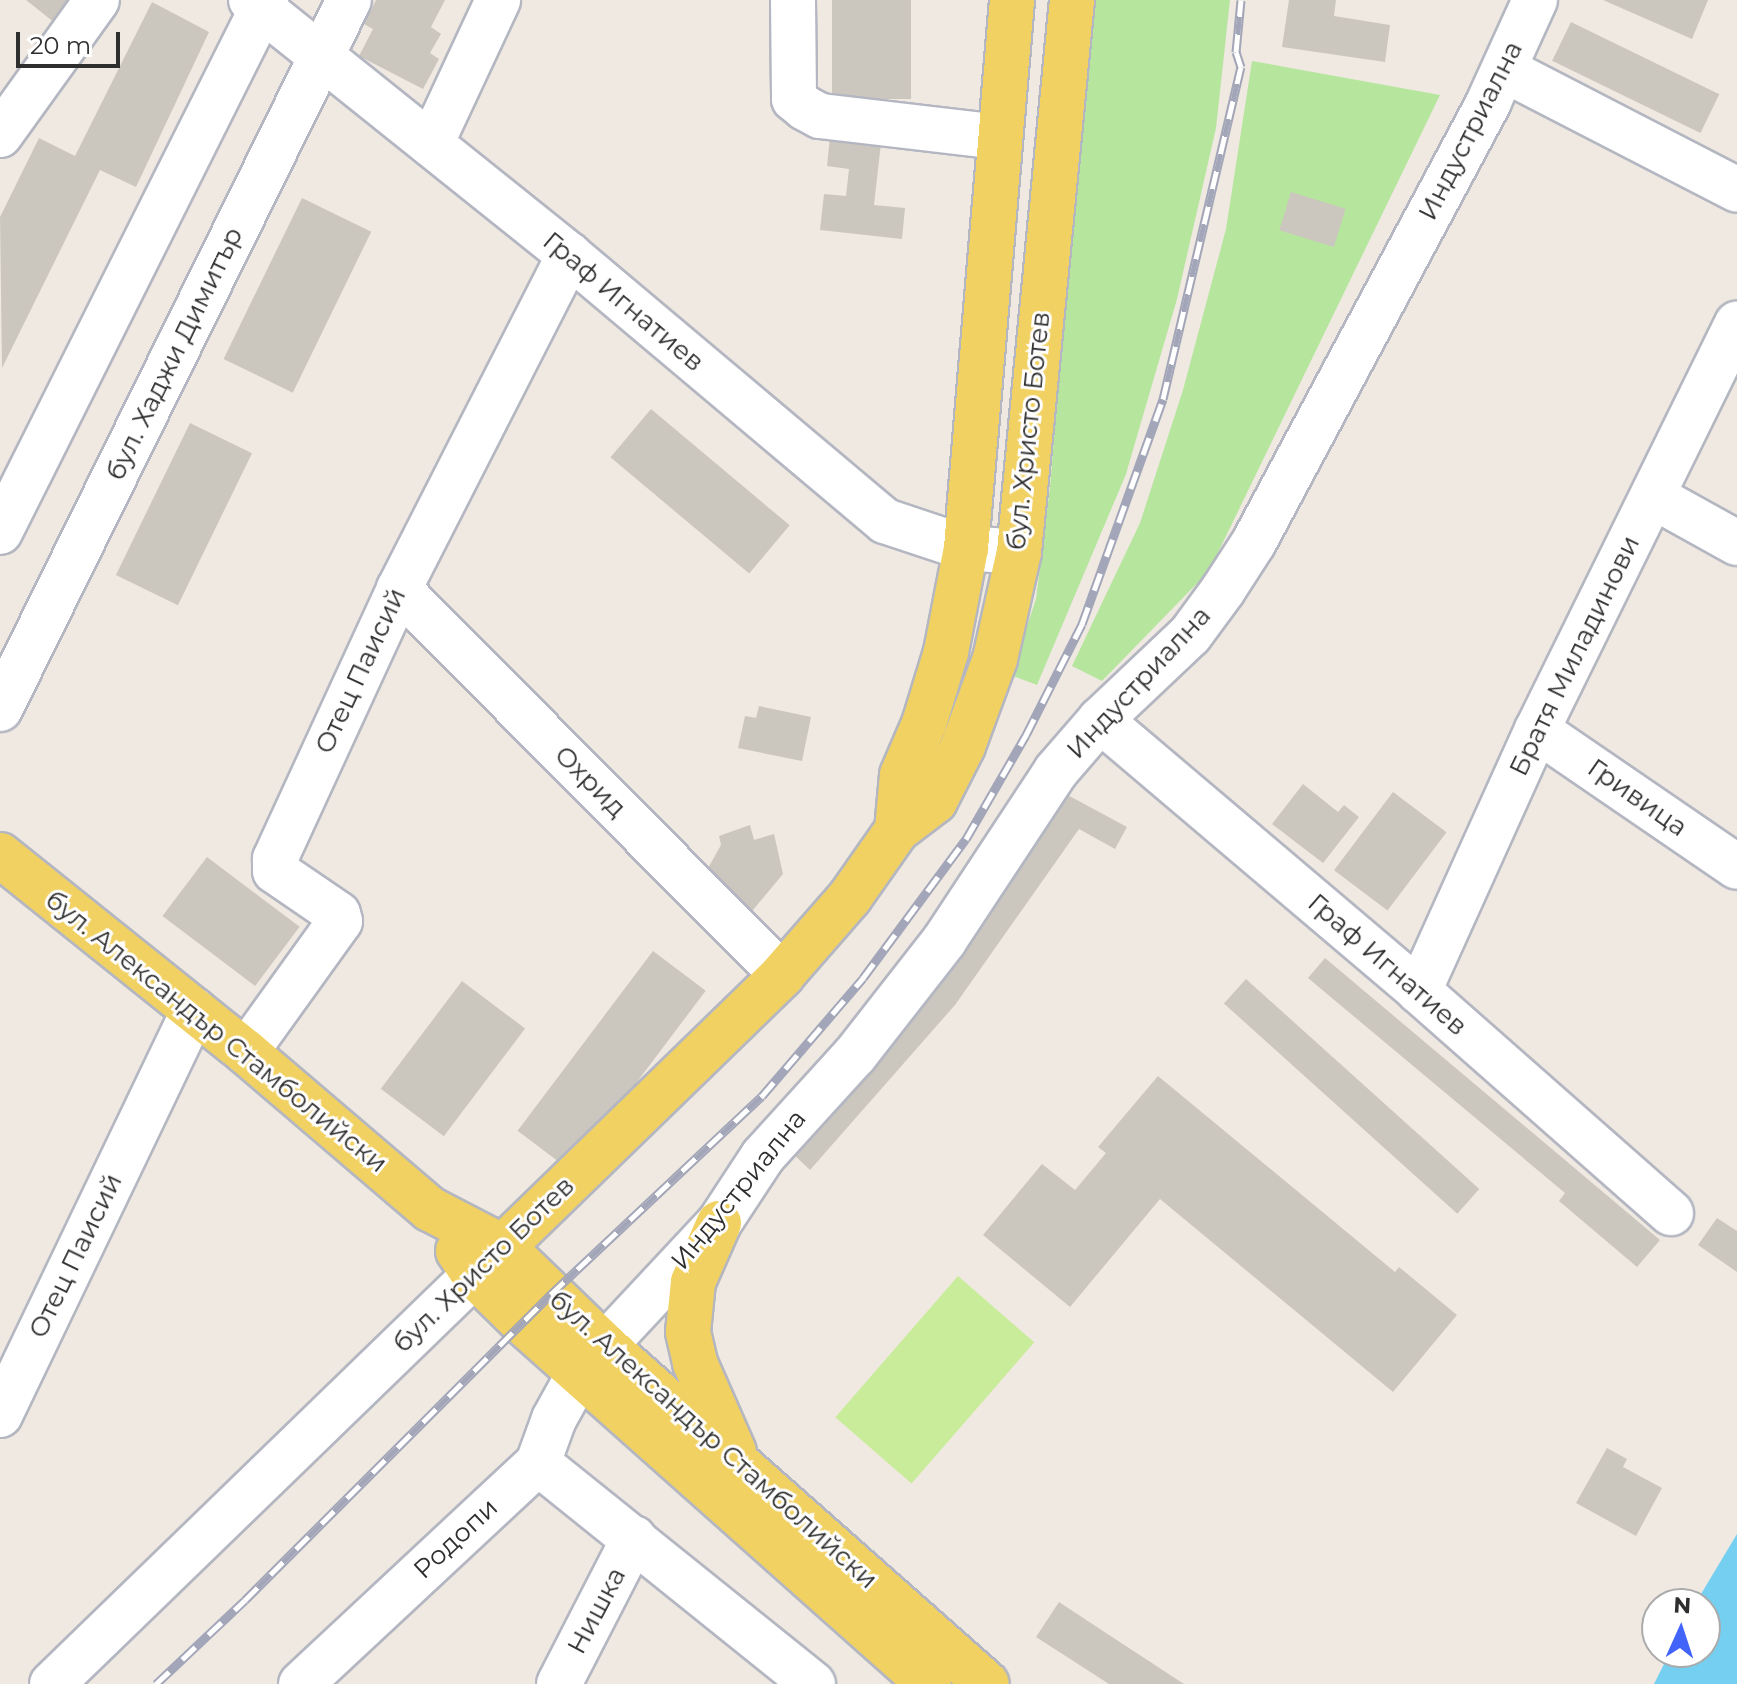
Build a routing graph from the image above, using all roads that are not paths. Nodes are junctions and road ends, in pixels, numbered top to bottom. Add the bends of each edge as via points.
1 (97, 0) edge
2 (349, 0) edge
3 (498, 0) edge
4 (793, 0) edge
5 (1012, 0) edge
6 (1072, 0) edge
7 (1535, 0) edge
8 (260, 3) edge
9 (322, 55) junction
10 (1505, 70) junction
11 (0, 135) edge
12 (1000, 137) junction
13 (431, 144) junction
14 (1737, 190) edge
15 (569, 255) junction
16 (1737, 324) edge
17 (1654, 497) junction
18 (0, 532) edge
19 (1737, 543) edge
20 (966, 548) junction
21 (1019, 552) junction
22 (399, 589) junction
23 (0, 709) edge
24 (1100, 720) junction
25 (1537, 730) junction
26 (897, 830) junction
27 (0, 855) edge
28 (1737, 867) edge
29 (782, 975) junction
30 (1419, 991) junction
31 (194, 1010) junction
32 (246, 1052) junction
33 (1671, 1213) dead end
34 (719, 1223) junction
35 (489, 1261) junction
36 (592, 1358) junction
37 (0, 1415) edge
38 (538, 1463) junction
39 (741, 1468) junction
40 (634, 1538) junction
41 (52, 1684) edge
42 (301, 1684) edge
43 (559, 1684) edge
44 (813, 1684) edge
45 (929, 1684) edge
46 (987, 1684) edge

1 - 11 street
2 - 9 street, бул. Хаджи Димитър
3 - 13 street
4 - 12 street via 794,99 805,108 820,116
5 - 12 main road, бул. Христо Ботев
6 - 21 main road, бул. Христо Ботев
7 - 10 street, Индустриална
8 - 9 street, Граф Игнатиев
8 - 18 street
9 - 13 street, Граф Игнатиев
9 - 23 street, бул. Хаджи Димитър
10 - 14 street
10 - 24 street, Индустриална via 1254,542 1190,635
12 - 20 main road, бул. Христо Ботев
13 - 15 street, Граф Игнатиев
15 - 20 street, Граф Игнатиев via 885,521
15 - 22 street, Отец Паисий
16 - 17 street, Братя Миладинови
17 - 19 street
17 - 25 street, Братя Миладинови
20 - 21 street, Граф Игнатиев
20 - 26 main road, бул. Христо Ботев via 946,652 902,775
21 - 26 main road, бул. Христо Ботев via 995,659 963,746 935,801
22 - 29 street, Охрид
22 - 32 street, Отец Паисий via 273,865 338,914 338,928
24 - 30 street, Граф Игнатиев
24 - 34 street, Индустриална via 1056,771 944,941 855,1055 763,1156
25 - 28 street, Гривица
25 - 30 street, Братя Миладинови
26 - 29 main road, бул. Христо Ботев via 850,897
27 - 31 main road, бул. Александър Стамболийски
29 - 35 main road, бул. Христо Ботев
30 - 33 street, Граф Игнатиев
31 - 32 main road, бул. Александър Стамболийски
31 - 37 street, Отец Паисий
32 - 35 main road, бул. Александър Стамболийски
34 - 36 street, Индустриална
34 - 39 main road via 693,1282 688,1332 705,1389
35 - 36 main road, бул. Александър Стамболийски
35 - 41 street, бул. Христо Ботев
36 - 38 street, Родопи via 554,1419
36 - 39 main road, бул. Александър Стамболийски
36 - 45 main road, бул. Александър Стамболийски
38 - 40 street
38 - 42 street, Родопи
39 - 46 main road, бул. Александър Стамболийски
40 - 43 street, Нишка
40 - 44 street

